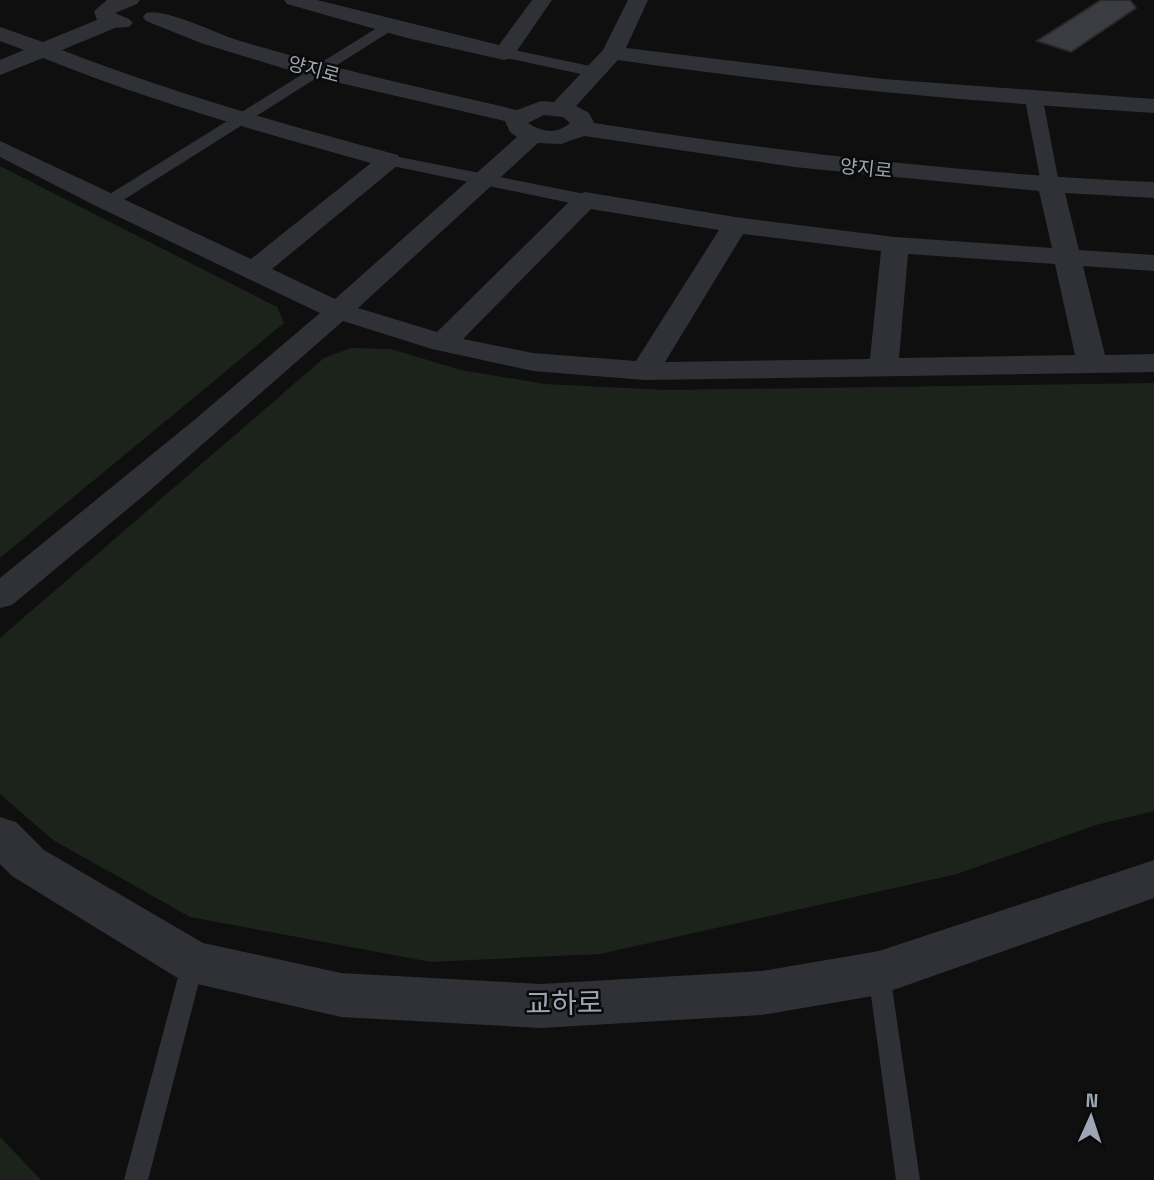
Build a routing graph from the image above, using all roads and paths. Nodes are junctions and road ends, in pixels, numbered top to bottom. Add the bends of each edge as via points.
1 (295, 0) edge
2 (542, 0) edge
3 (638, 0) edge
4 (154, 5) edge
5 (116, 6) edge
6 (388, 26) junction
7 (0, 33) edge
8 (41, 50) junction
9 (504, 53) junction
10 (613, 53) junction
11 (0, 68) edge
12 (317, 71) junction
13 (594, 72) junction
14 (1034, 100) junction
15 (1154, 106) edge
16 (561, 108) junction
17 (240, 120) junction
18 (525, 126) junction
19 (580, 128) junction
20 (0, 148) edge
21 (389, 160) junction
22 (484, 180) junction
23 (1050, 183) junction
24 (1154, 190) edge
25 (585, 200) junction
26 (107, 202) junction
27 (735, 225) junction
28 (895, 245) junction
29 (1068, 259) junction
30 (1154, 263) edge
31 (254, 270) junction
32 (339, 312) junction
33 (442, 342) junction
34 (1154, 363) edge
35 (1092, 364) junction
36 (884, 367) junction
37 (645, 371) junction
38 (0, 596) edge
39 (0, 835) edge
40 (1154, 879) edge
41 (193, 962) junction
42 (879, 973) junction
43 (136, 1180) edge
44 (908, 1180) edge

1 - 6 street
2 - 9 street
3 - 10 street
4 - 5 street via 132,23
4 - 12 street, 양지로 via 209,38
5 - 8 street
6 - 9 street
6 - 12 street
7 - 8 street
8 - 11 street
8 - 17 street
9 - 13 street
10 - 13 street
10 - 14 street via 779,77
12 - 17 street
12 - 18 street, 양지로
13 - 16 street
14 - 15 street
14 - 23 street
16 - 18 street via 541,108
16 - 19 street via 580,118
17 - 21 street
17 - 26 street
18 - 19 street, 양지로 via 565,136
18 - 22 street
19 - 23 street, 양지로 via 819,163
20 - 26 street
21 - 22 street
21 - 31 street
22 - 25 street
22 - 32 street
23 - 24 street, 양지로
23 - 29 street
25 - 27 street
25 - 33 street
26 - 31 street
27 - 28 street
27 - 37 street
28 - 29 street
28 - 36 street
29 - 30 street
29 - 35 street
31 - 32 street
32 - 33 street
32 - 38 street
33 - 37 street via 533,362
34 - 35 street
35 - 36 street
36 - 37 street
39 - 41 street, 교하로 via 28,863
40 - 42 street, 교하로
41 - 42 street, 교하로 via 341,996 541,1006 762,993
41 - 43 lane
42 - 44 lane

